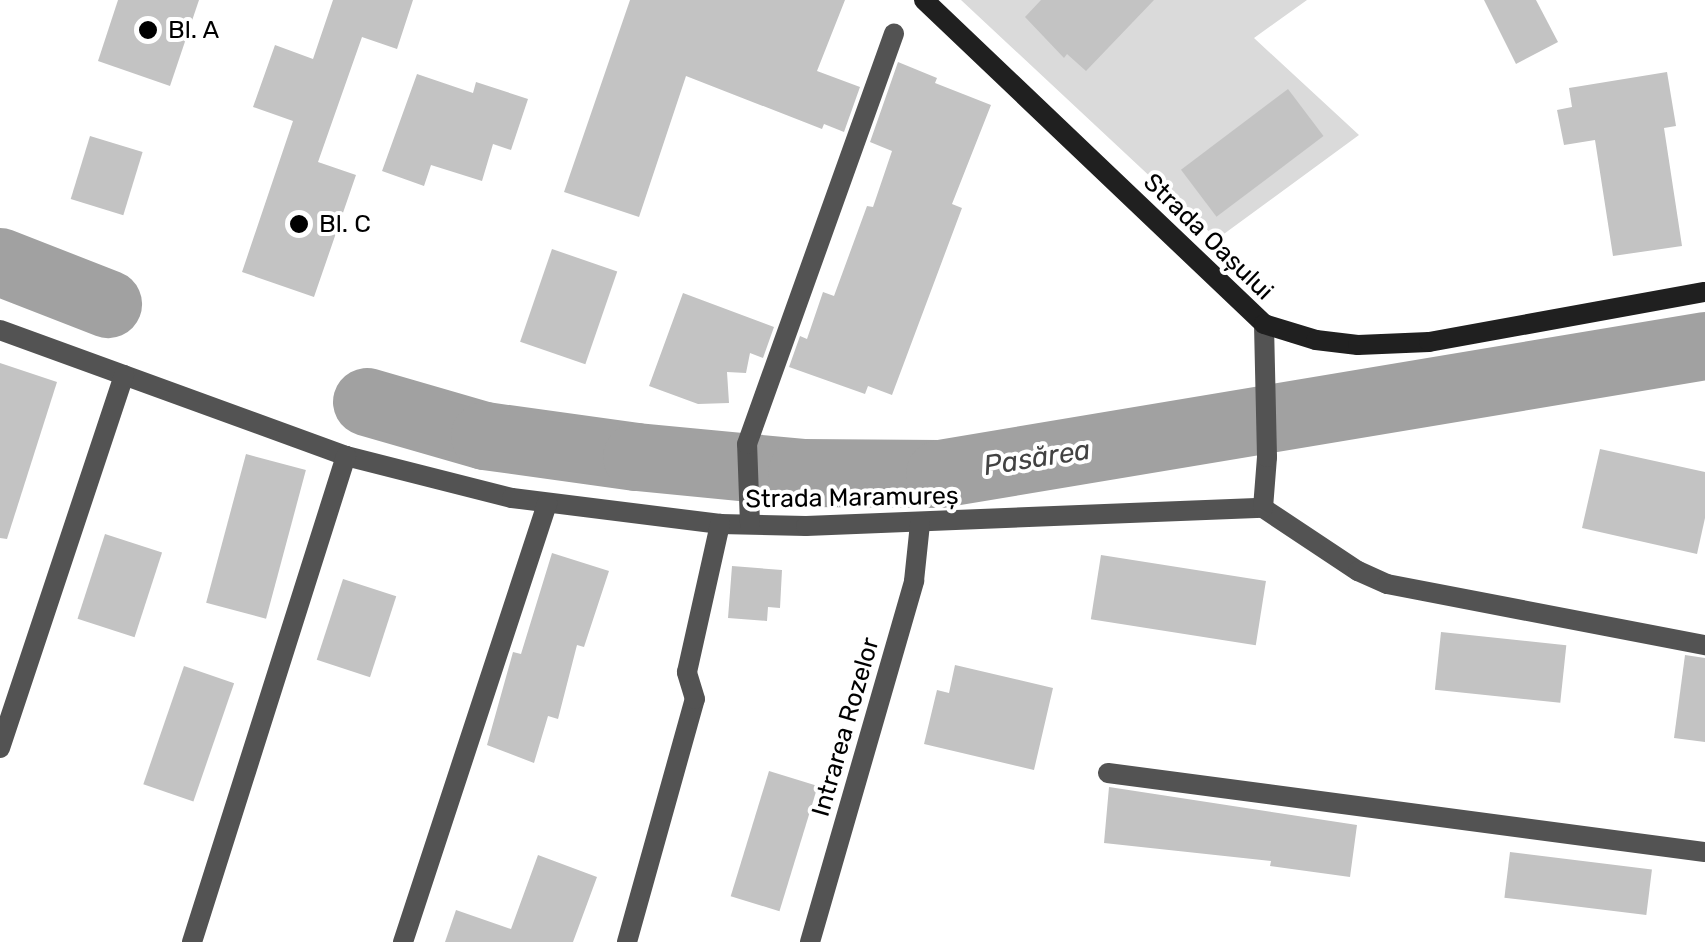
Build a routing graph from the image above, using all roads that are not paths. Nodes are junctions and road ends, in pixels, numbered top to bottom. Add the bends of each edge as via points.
1 (924, 0) edge
2 (894, 33) dead end
3 (1705, 292) edge
4 (1264, 324) junction
5 (0, 330) edge
6 (124, 376) junction
7 (346, 456) junction
8 (547, 503) junction
9 (1263, 508) junction
10 (720, 524) junction
11 (750, 524) junction
12 (920, 524) junction
13 (1705, 645) edge
14 (0, 748) edge
15 (1108, 773) dead end
16 (1705, 852) edge
17 (192, 942) edge
18 (403, 942) edge
19 (627, 942) edge
20 (810, 942) edge

1 - 4 street, Strada Oașului
2 - 11 street via 747,444
3 - 4 street, Strada Oașului via 1429,342 1330,342
4 - 9 street
5 - 6 street, Strada Maramureș
6 - 7 street, Strada Maramureș
6 - 14 street
7 - 8 street, Strada Maramureș
7 - 17 street
8 - 10 street, Strada Maramureș
8 - 18 street
9 - 12 street, Strada Maramureș
9 - 13 street via 1387,584
10 - 11 street, Strada Maramureș
10 - 19 street via 687,672 695,698
11 - 12 street, Strada Maramureș
12 - 20 street, Intrarea Rozelor via 914,581
15 - 16 street

